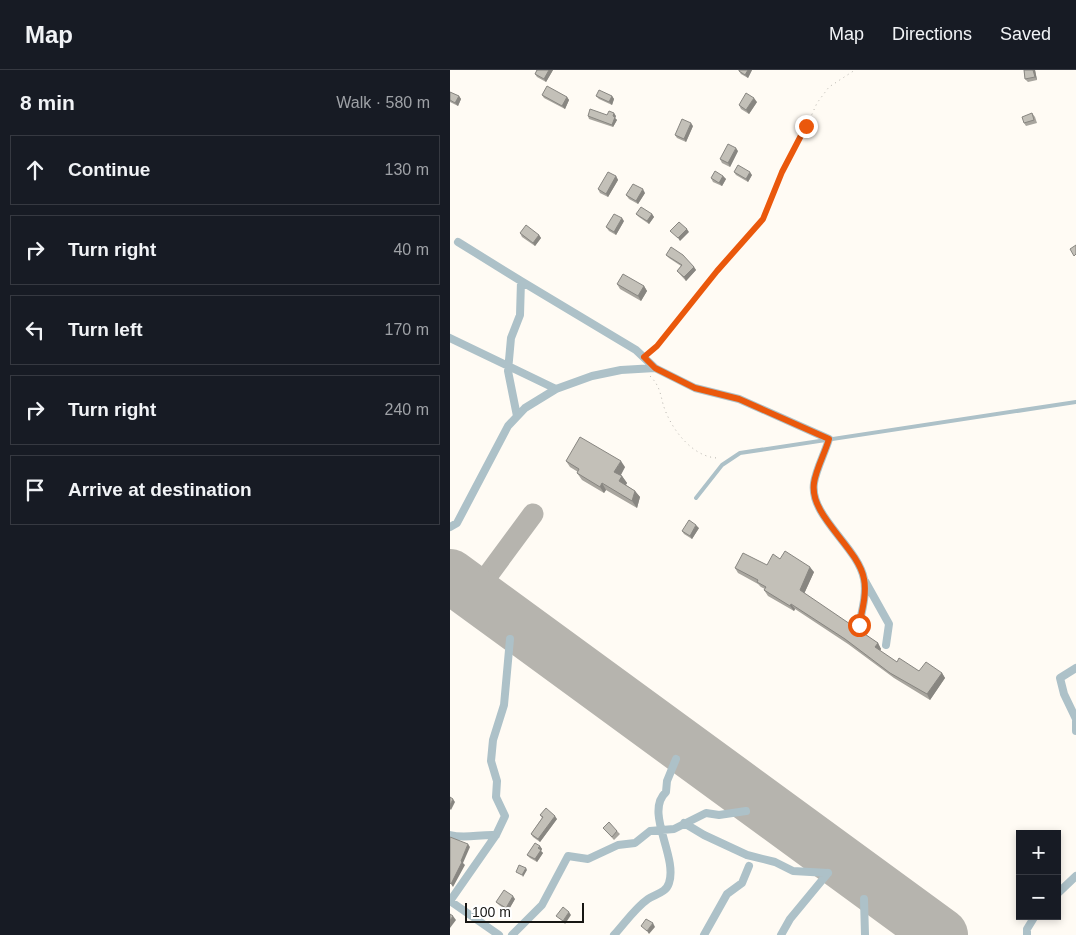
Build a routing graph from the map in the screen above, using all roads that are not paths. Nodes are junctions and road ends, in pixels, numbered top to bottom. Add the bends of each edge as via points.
1 (458, 242) dead end
2 (521, 280) junction
3 (450, 338) edge
4 (508, 367) junction
5 (655, 368) junction
6 (556, 389) junction
7 (1076, 402) edge
8 (517, 416) junction
9 (829, 439) junction
10 (696, 498) dead end
11 (450, 527) edge
12 (865, 581) junction
13 (859, 625) dead end
14 (510, 639) dead end
15 (886, 645) dead end
16 (1076, 668) edge
17 (1076, 720) edge
18 (1076, 731) edge
19 (676, 759) dead end
20 (746, 811) dead end
21 (684, 823) junction
22 (663, 830) junction
23 (450, 835) edge
24 (496, 835) junction
25 (749, 866) dead end
26 (1076, 876) edge
27 (1061, 890) edge
28 (864, 899) dead end
29 (450, 901) edge
30 (1033, 920) edge
31 (499, 935) edge
32 (512, 935) edge
33 (614, 935) edge
34 (704, 935) edge
35 (781, 935) edge
36 (865, 935) edge
37 (1027, 935) edge

1 - 2 street
2 - 4 street via 520,315 511,338
2 - 5 street via 644,357
3 - 4 street
4 - 6 street
4 - 8 street
5 - 6 street via 592,376
5 - 9 street via 695,388 739,399
6 - 8 street
7 - 9 lane
8 - 11 street via 508,426 458,523
9 - 10 lane via 740,453 722,464
9 - 12 street via 814,484 818,503 858,559
12 - 13 street
12 - 15 street via 889,624
14 - 24 street via 504,705 493,740 491,761 497,781 496,797 505,816
16 - 17 street via 1060,678
17 - 18 street
19 - 22 street via 666,792 658,804 658,818
20 - 21 street via 719,815 706,812
21 - 22 street via 674,829
21 - 35 street via 747,855 793,870 828,873
22 - 32 street via 650,831 635,843 618,844 588,860 568,856 542,905
22 - 33 street via 669,853 669,883 661,893 649,898 634,912
23 - 24 street via 461,838
24 - 29 street
25 - 34 street via 742,883 727,894
26 - 27 street
28 - 36 street
29 - 31 street
30 - 37 street

